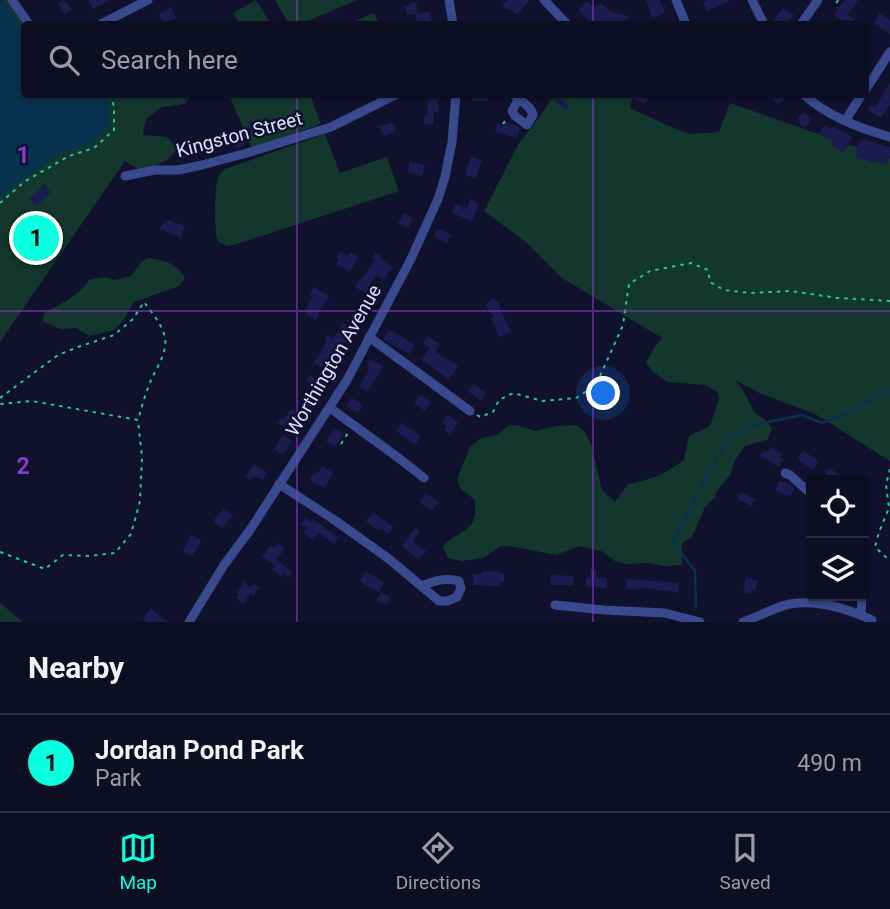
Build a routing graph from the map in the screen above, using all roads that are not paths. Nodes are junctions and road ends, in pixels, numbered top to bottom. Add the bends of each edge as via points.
1 (12, 0) edge
2 (148, 0) edge
3 (449, 0) edge
4 (544, 0) edge
5 (676, 0) edge
6 (752, 0) edge
7 (818, 0) edge
8 (27, 21) edge
9 (107, 21) edge
10 (452, 21) edge
11 (564, 21) edge
12 (685, 21) edge
13 (762, 21) edge
14 (804, 21) edge
15 (890, 52) edge
16 (869, 84) edge
17 (389, 98) edge
18 (456, 98) edge
19 (808, 98) edge
20 (859, 98) edge
21 (845, 121) junction
22 (890, 137) edge
23 (125, 176) dead end
24 (369, 337) junction
25 (330, 408) junction
26 (471, 411) road end
27 (785, 474) dead end
28 (424, 478) dead end
29 (279, 484) junction
30 (806, 489) edge
31 (421, 586) dead end
32 (862, 601) edge
33 (555, 605) dead end
34 (604, 610) junction
35 (861, 615) junction
36 (874, 621) edge
37 (189, 622) edge
38 (604, 622) edge
39 (700, 622) edge
40 (743, 622) edge

1 - 8 street
2 - 9 street
3 - 10 street
4 - 11 street
5 - 12 street
6 - 13 street
7 - 14 street
15 - 16 street
17 - 23 street, Kingston Street via 331,127 247,153 178,170
18 - 24 street, Worthington Avenue via 441,190
19 - 21 street
20 - 21 street
21 - 22 street
24 - 25 street, Worthington Avenue
24 - 26 street
25 - 28 street
25 - 29 street, Worthington Avenue
27 - 30 street
29 - 31 street
29 - 37 street, Worthington Avenue
32 - 35 street
33 - 34 street
34 - 38 street
34 - 39 street via 665,613
35 - 36 street
35 - 40 street via 797,603

